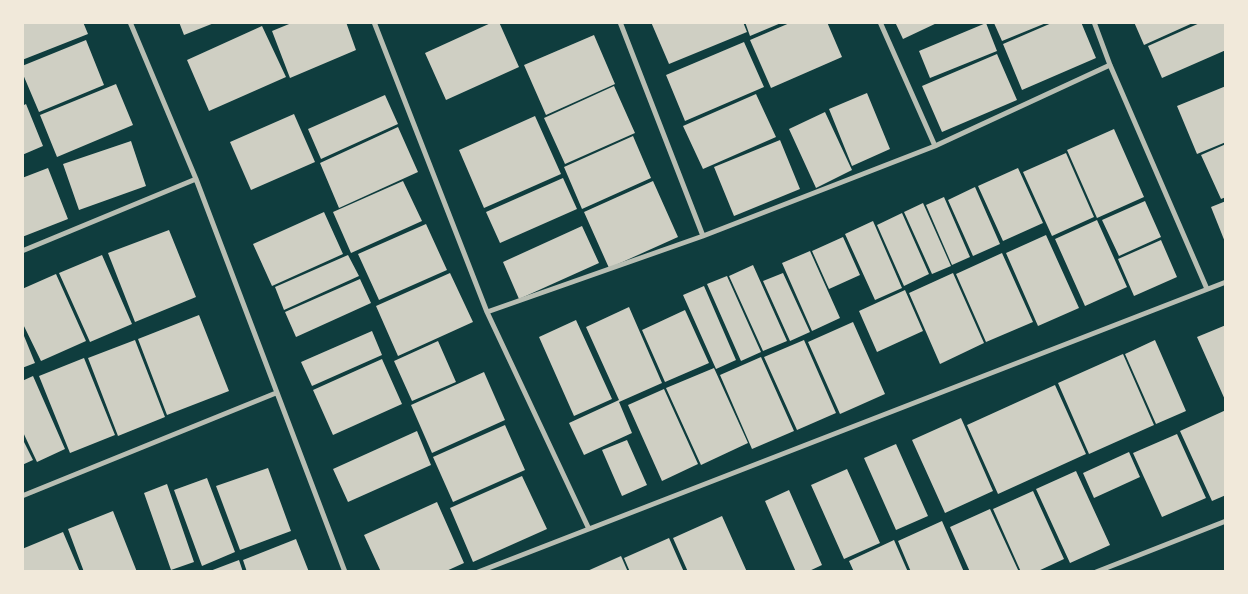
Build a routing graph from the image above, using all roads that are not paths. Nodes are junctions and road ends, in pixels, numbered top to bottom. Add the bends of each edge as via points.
1 (130, 22) edge
2 (374, 22) edge
3 (620, 22) edge
4 (880, 22) edge
5 (1094, 22) edge
6 (1110, 65) junction
7 (935, 146) junction
8 (196, 179) junction
9 (704, 236) junction
10 (22, 251) edge
11 (1226, 282) edge
12 (1207, 289) junction
13 (487, 312) junction
14 (276, 393) junction
15 (22, 496) edge
16 (1226, 521) edge
17 (588, 528) junction
18 (345, 572) edge
19 (478, 572) edge
20 (1096, 572) edge

1 - 8 street
2 - 13 street
3 - 9 street
4 - 7 street
5 - 6 street
6 - 7 street
6 - 12 street
7 - 9 street
8 - 10 street
8 - 14 street
9 - 13 street
11 - 12 street
12 - 17 street
13 - 17 street
14 - 15 street
14 - 18 street
16 - 20 street
17 - 19 street

